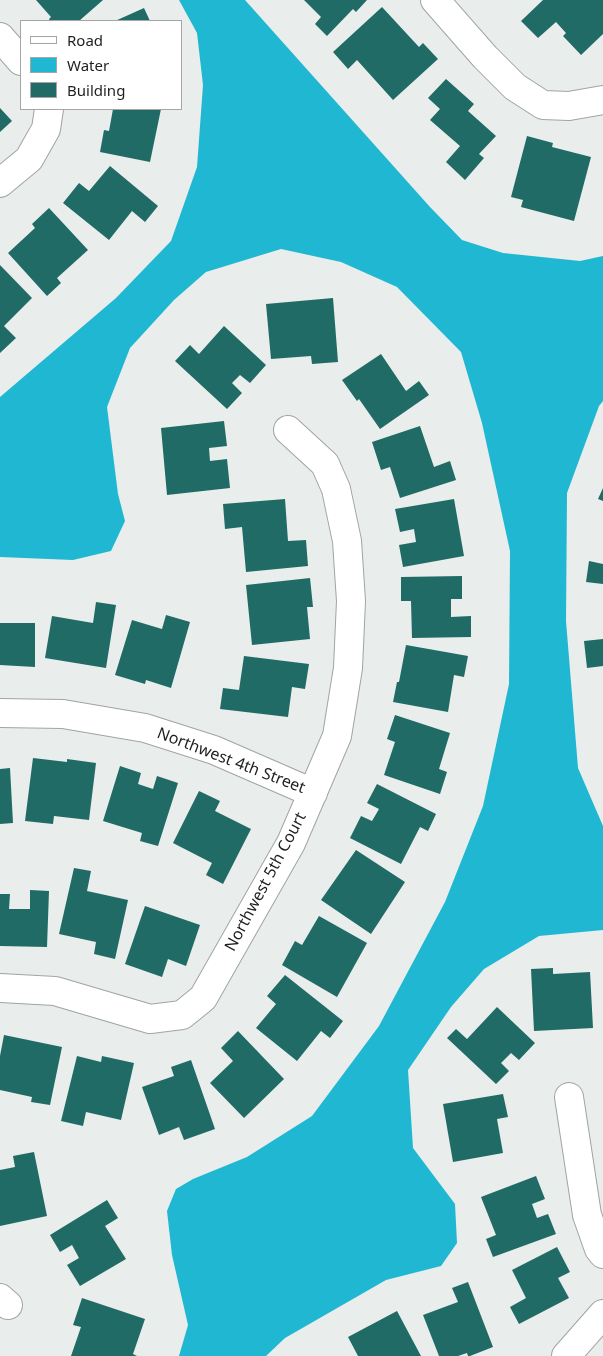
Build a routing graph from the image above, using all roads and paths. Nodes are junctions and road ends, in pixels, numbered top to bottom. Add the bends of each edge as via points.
1 (435, 0) edge
2 (0, 38) edge
3 (20, 60) edge
4 (603, 100) edge
5 (48, 119) edge
6 (0, 183) edge
7 (288, 430) dead end
8 (0, 713) edge
9 (313, 793) junction
10 (0, 988) edge
11 (569, 1097) dead end
12 (603, 1254) edge
13 (603, 1314) edge
14 (566, 1356) edge

1 - 4 street via 515,87 543,105 569,106
2 - 3 street
5 - 6 street via 29,158
7 - 9 street, Northwest 5th Court via 325,464 336,489 347,541 350,601 348,668 337,736
8 - 9 street, Northwest 4th Street via 63,714 146,728 214,750
9 - 10 street, Northwest 5th Court via 291,843 203,998 182,1015 150,1019 54,991
11 - 12 street via 587,1215
13 - 14 street

